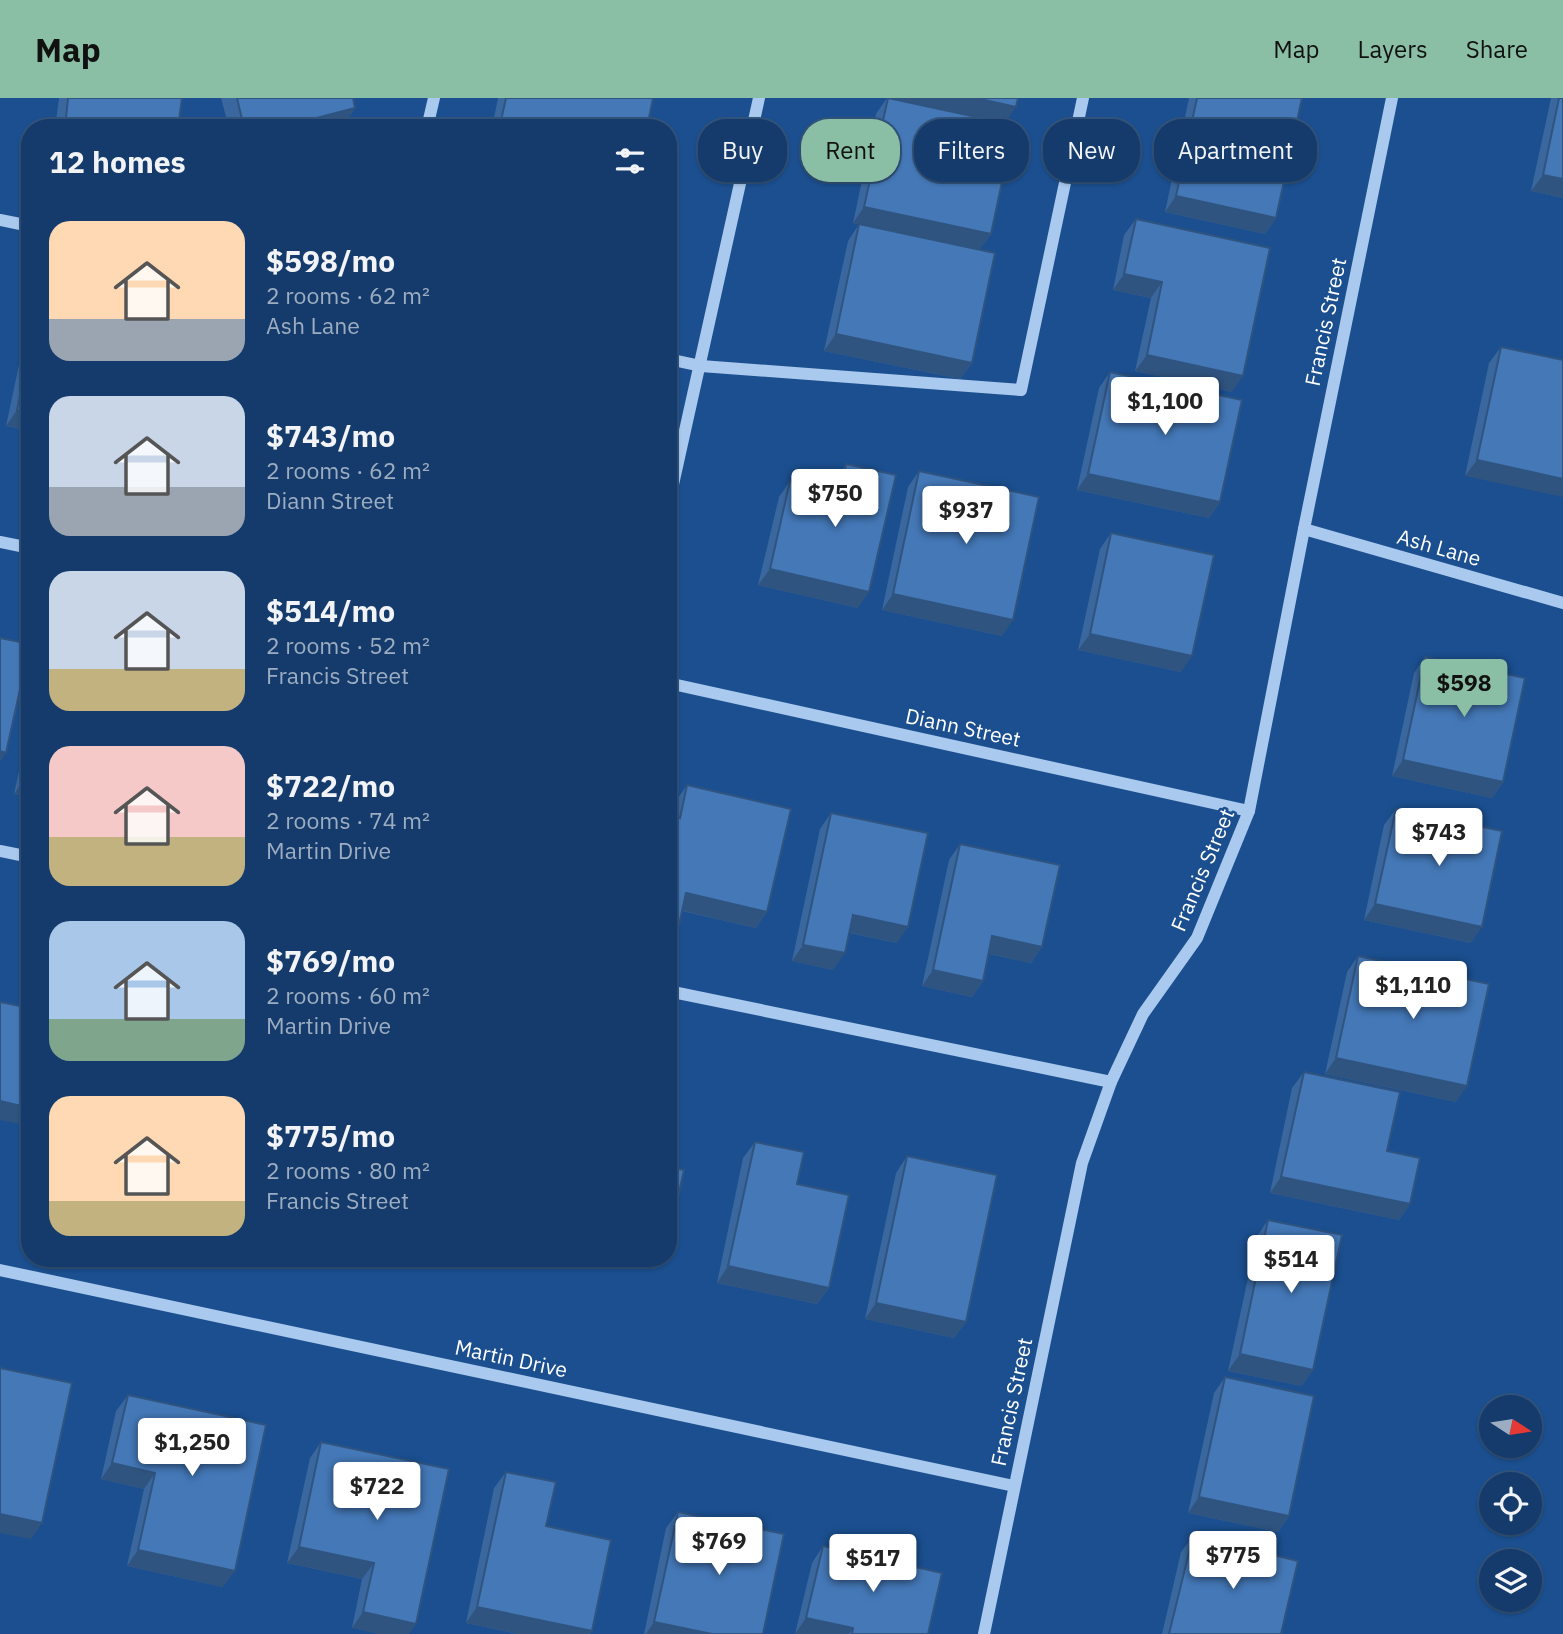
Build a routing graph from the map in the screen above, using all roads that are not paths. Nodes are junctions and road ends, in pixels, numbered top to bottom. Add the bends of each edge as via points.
1 (434, 98) edge
2 (759, 98) edge
3 (1083, 98) edge
4 (1392, 98) edge
5 (429, 119) edge
6 (0, 220) edge
7 (21, 224) edge
8 (677, 361) edge
9 (701, 366) junction
10 (677, 469) edge
11 (1304, 529) junction
12 (0, 541) edge
13 (21, 546) edge
14 (1563, 603) edge
15 (677, 685) edge
16 (1249, 811) junction
17 (0, 851) edge
18 (21, 856) edge
19 (677, 992) edge
20 (1111, 1082) junction
21 (0, 1270) edge
22 (1014, 1486) junction
23 (984, 1634) edge

1 - 5 street
2 - 9 street
3 - 9 street via 1021,390
4 - 11 street, Francis Street
6 - 7 street
8 - 9 street
9 - 10 street
11 - 14 street, Ash Lane
11 - 16 street, Francis Street
12 - 13 street
15 - 16 street, Diann Street
16 - 20 street, Francis Street via 1198,939 1143,1014
17 - 18 street
19 - 20 street
20 - 22 street, Francis Street via 1082,1163
21 - 22 street, Martin Drive
22 - 23 street, Francis Street

